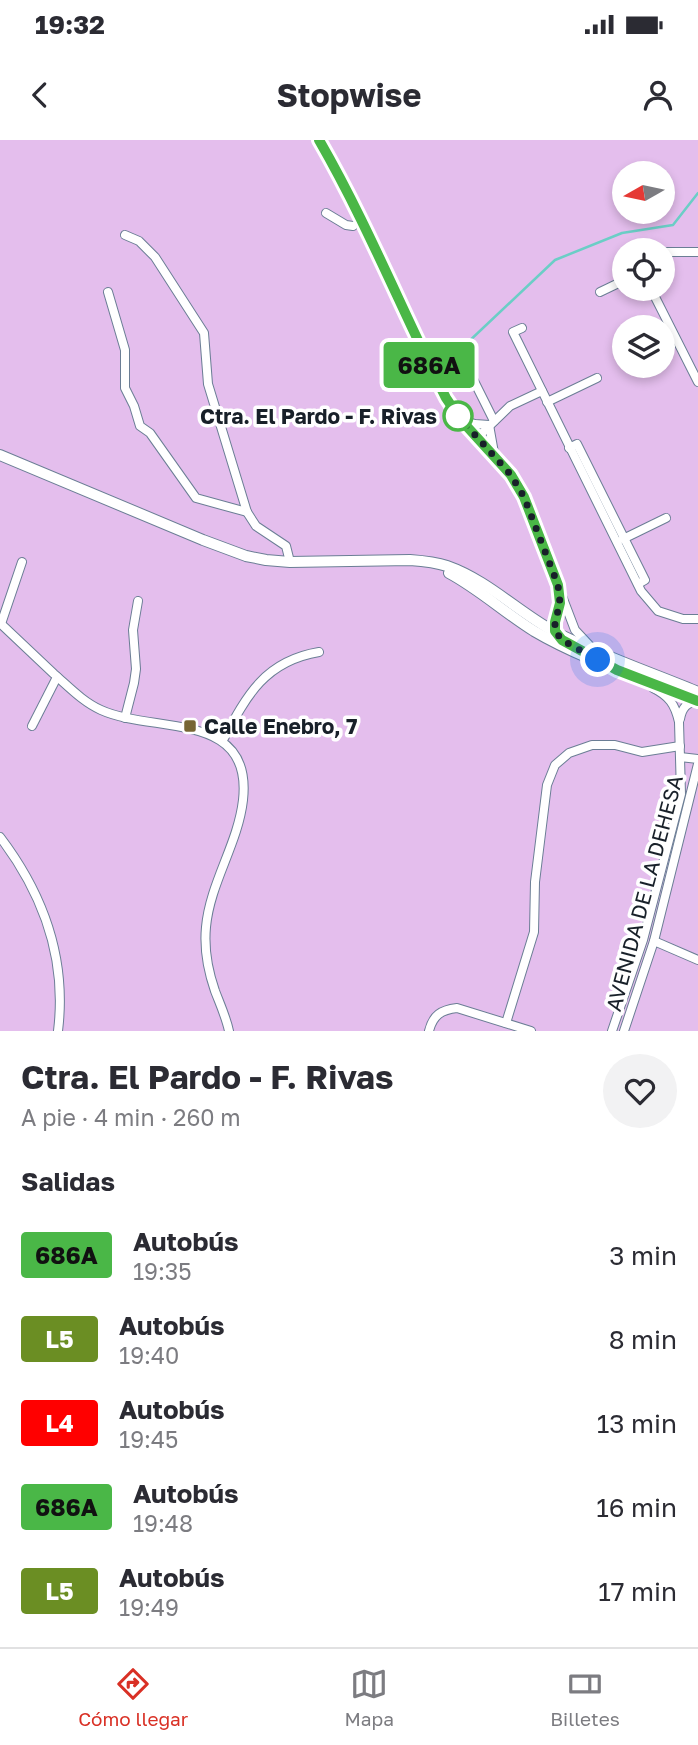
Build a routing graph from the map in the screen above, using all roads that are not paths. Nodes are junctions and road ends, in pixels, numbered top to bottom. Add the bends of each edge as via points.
1 (319, 140) edge
2 (326, 212) dead end
3 (353, 226) dead end
4 (125, 235) dead end
5 (675, 252) edge
6 (698, 252) edge
7 (612, 286) edge
8 (108, 292) dead end
9 (600, 292) dead end
10 (657, 301) edge
11 (522, 328) dead end
12 (469, 371) dead end
13 (597, 378) dead end
14 (698, 382) edge
15 (542, 391) junction
16 (547, 402) junction
17 (461, 420) junction
18 (491, 423) junction
19 (477, 438) junction
20 (0, 455) edge
21 (495, 456) junction
22 (247, 512) junction
23 (666, 518) dead end
24 (621, 540) junction
25 (410, 560) junction
26 (22, 562) dead end
27 (290, 562) junction
28 (558, 585) junction
29 (138, 601) dead end
30 (697, 616) edge
31 (0, 623) edge
32 (556, 623) junction
33 (575, 630) junction
34 (592, 648) junction
35 (319, 652) dead end
36 (617, 670) junction
37 (57, 677) junction
38 (698, 698) edge
39 (125, 718) junction
40 (679, 722) junction
41 (32, 726) dead end
42 (223, 740) junction
43 (680, 746) junction
44 (680, 757) junction
45 (698, 761) edge
46 (0, 837) edge
47 (654, 941) junction
48 (698, 960) edge
49 (506, 1023) junction
50 (58, 1031) edge
51 (229, 1031) edge
52 (429, 1031) edge
53 (531, 1031) edge
54 (612, 1031) edge
55 (624, 1031) edge

1 - 17 street
2 - 3 street
4 - 22 street via 155,257 204,333 208,384
5 - 6 street
7 - 9 street
8 - 22 street via 125,349 125,388 140,426 150,433 196,498
10 - 14 street
11 - 15 street via 513,332
12 - 18 street
13 - 16 street
15 - 16 street
15 - 18 street via 510,406
16 - 24 street
17 - 18 street
17 - 19 street
18 - 19 street
18 - 21 street
19 - 21 street
20 - 27 main road via 202,540 246,556
21 - 28 street via 524,497
22 - 27 street via 256,526 286,547
23 - 24 street
24 - 30 street via 641,591 659,611 684,619
25 - 27 main road
25 - 32 main road via 446,565 467,574 537,621
25 - 36 main road via 462,580 535,631
26 - 31 street
28 - 32 street
28 - 33 street
29 - 39 street via 133,630 136,669
31 - 37 street
32 - 33 street via 562,619
32 - 34 main road
32 - 36 street, AVENIDA DE LA DEHESA via 562,640
33 - 34 street
34 - 38 main road
35 - 42 street via 286,661 269,673
36 - 38 main road
36 - 40 street, AVENIDA DE LA DEHESA via 664,694
37 - 39 street via 100,710
37 - 41 street
38 - 40 street via 681,710
39 - 42 street via 190,729
40 - 43 street, AVENIDA DE LA DEHESA
42 - 51 street via 241,765 243,799 209,907 206,948
43 - 44 street, AVENIDA DE LA DEHESA
43 - 49 street via 642,752 592,745 569,753 555,765 547,785 534,932
44 - 45 street, AVENIDA DE LA DEHESA
44 - 54 street, AVENIDA DE LA DEHESA via 681,793 643,940
45 - 47 street, AVENIDA DE LA DEHESA
46 - 50 street via 22,866 54,944 60,979
47 - 48 street
47 - 55 street, AVENIDA DE LA DEHESA
49 - 52 street via 447,1009 432,1020
49 - 53 street

